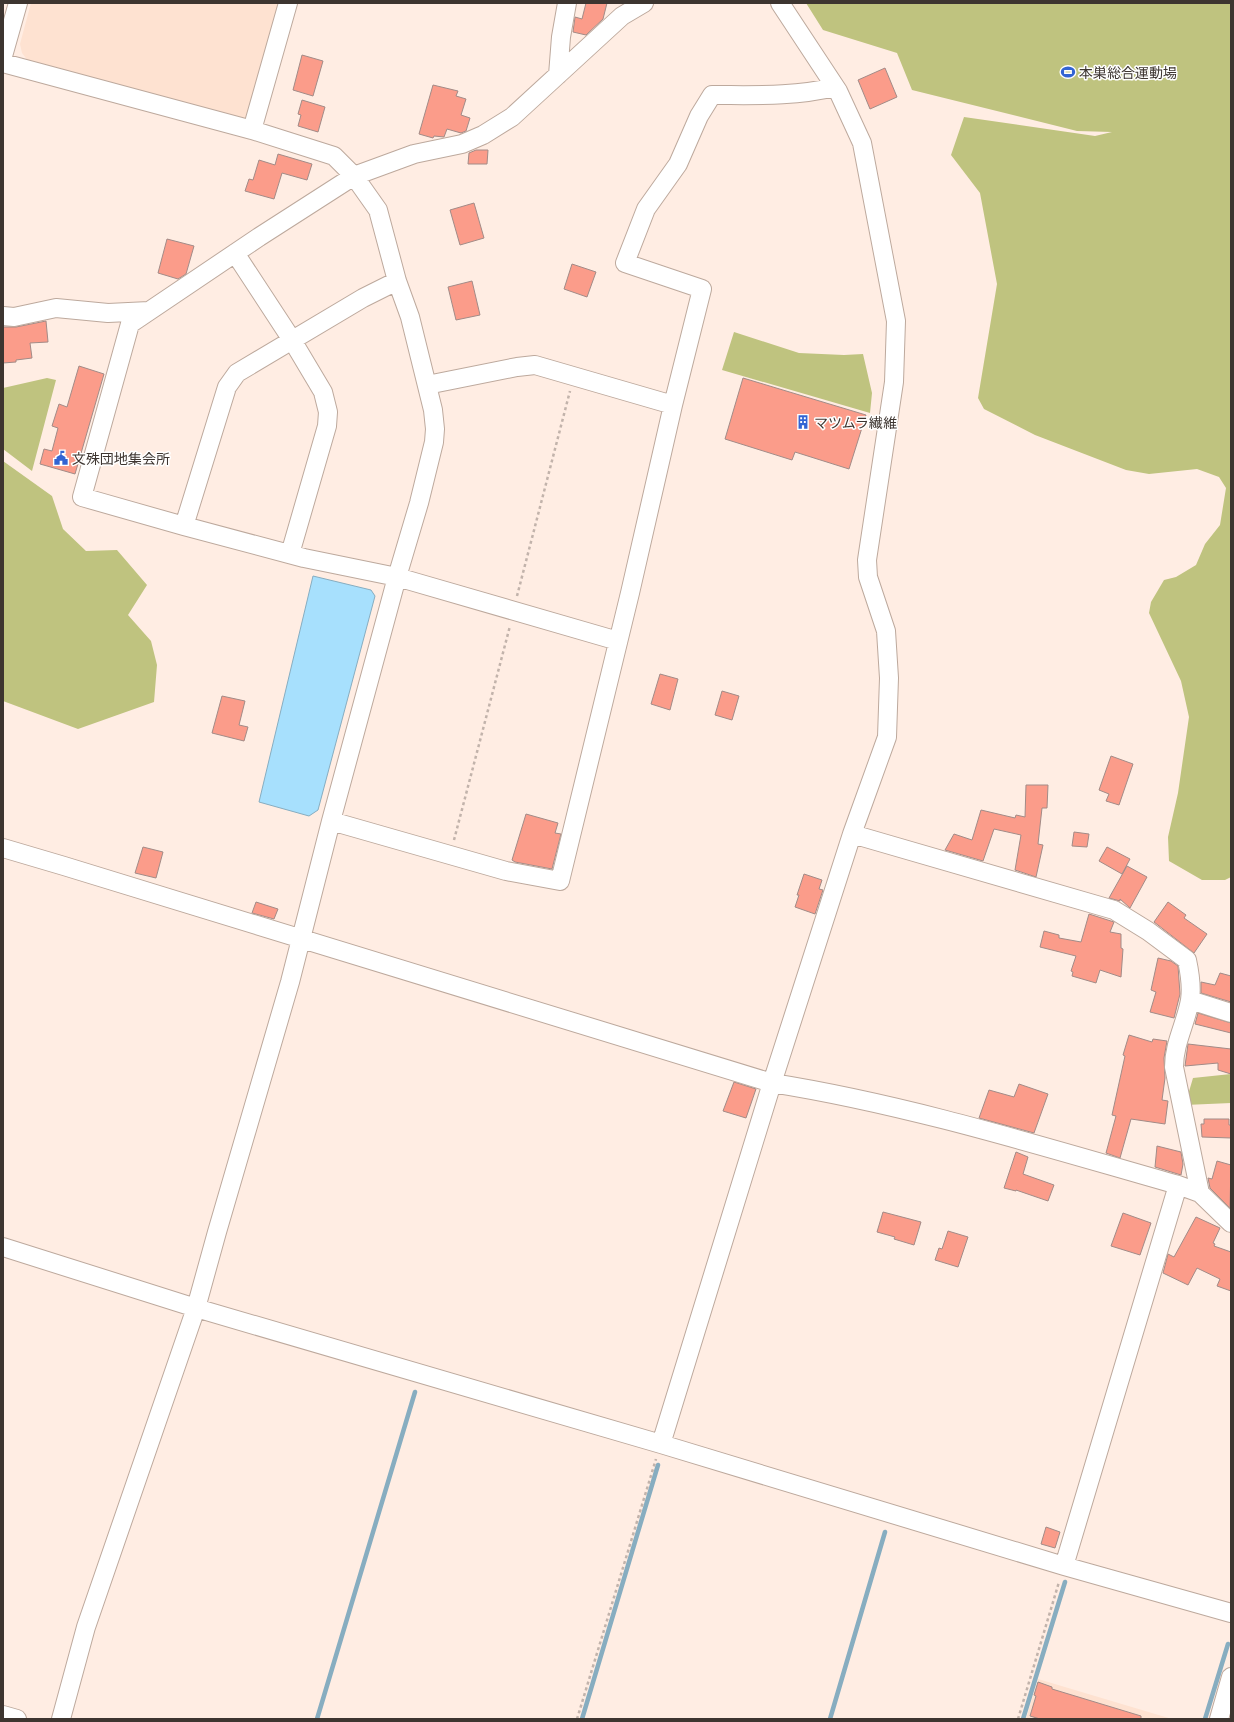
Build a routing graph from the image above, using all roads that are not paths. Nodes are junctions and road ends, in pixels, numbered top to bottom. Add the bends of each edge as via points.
1 (18, 3) edge
2 (288, 3) edge
3 (566, 3) edge
4 (644, 3) edge
5 (780, 3) edge
6 (3, 56) edge
7 (3, 63) edge
8 (558, 76) junction
9 (835, 87) junction
10 (252, 130) junction
11 (354, 176) junction
12 (236, 253) junction
13 (397, 281) junction
14 (152, 311) junction
15 (3, 316) edge
16 (292, 340) junction
17 (427, 385) junction
18 (673, 405) junction
19 (184, 526) junction
20 (290, 554) junction
21 (397, 577) junction
22 (618, 641) junction
23 (331, 821) junction
24 (852, 834) junction
25 (3, 848) edge
26 (302, 938) junction
27 (1190, 1000) junction
28 (1231, 1012) edge
29 (772, 1082) junction
30 (1178, 1185) junction
31 (1200, 1193) junction
32 (1231, 1223) edge
33 (3, 1247) edge
34 (196, 1308) junction
35 (661, 1444) junction
36 (1064, 1566) junction
37 (1231, 1613) edge
38 (1231, 1677) edge
39 (3, 1715) edge
40 (17, 1719) edge
41 (61, 1719) edge
42 (1219, 1719) edge

1 - 6 street
2 - 10 street
3 - 8 street
4 - 8 street via 622,16
5 - 9 street
7 - 10 street
8 - 11 street via 512,118 483,135 462,144 414,154
9 - 18 street via 796,94 712,95 699,116 678,164 646,209 625,263 702,289
9 - 24 street via 862,143 896,321 894,382 867,560 868,577 886,631 889,678 887,737
10 - 11 street via 334,156
11 - 12 street
11 - 13 street via 378,210
12 - 14 street
12 - 16 street
13 - 16 street
13 - 17 street via 410,317
14 - 15 street via 108,313 56,308 14,317
14 - 19 street via 130,324 82,496
16 - 19 street via 237,374 227,387
16 - 20 street via 323,392 328,412 327,426
17 - 18 street via 517,367 535,366
17 - 21 street via 433,410 434,442 420,503
18 - 22 street
19 - 20 street
20 - 21 street
21 - 22 street
21 - 23 street
22 - 23 street via 560,881 506,871
23 - 26 street
24 - 27 street via 1114,910 1187,960 1191,978
24 - 29 street
25 - 26 street
26 - 29 street
26 - 34 street
27 - 28 street
27 - 31 street via 1174,1054 1174,1067
29 - 30 street via 827,1092 953,1122
29 - 35 street
30 - 31 street
30 - 36 street
31 - 32 street
33 - 34 street
34 - 35 street
34 - 41 street via 86,1627
35 - 36 street
36 - 37 street
38 - 42 street
39 - 40 street

